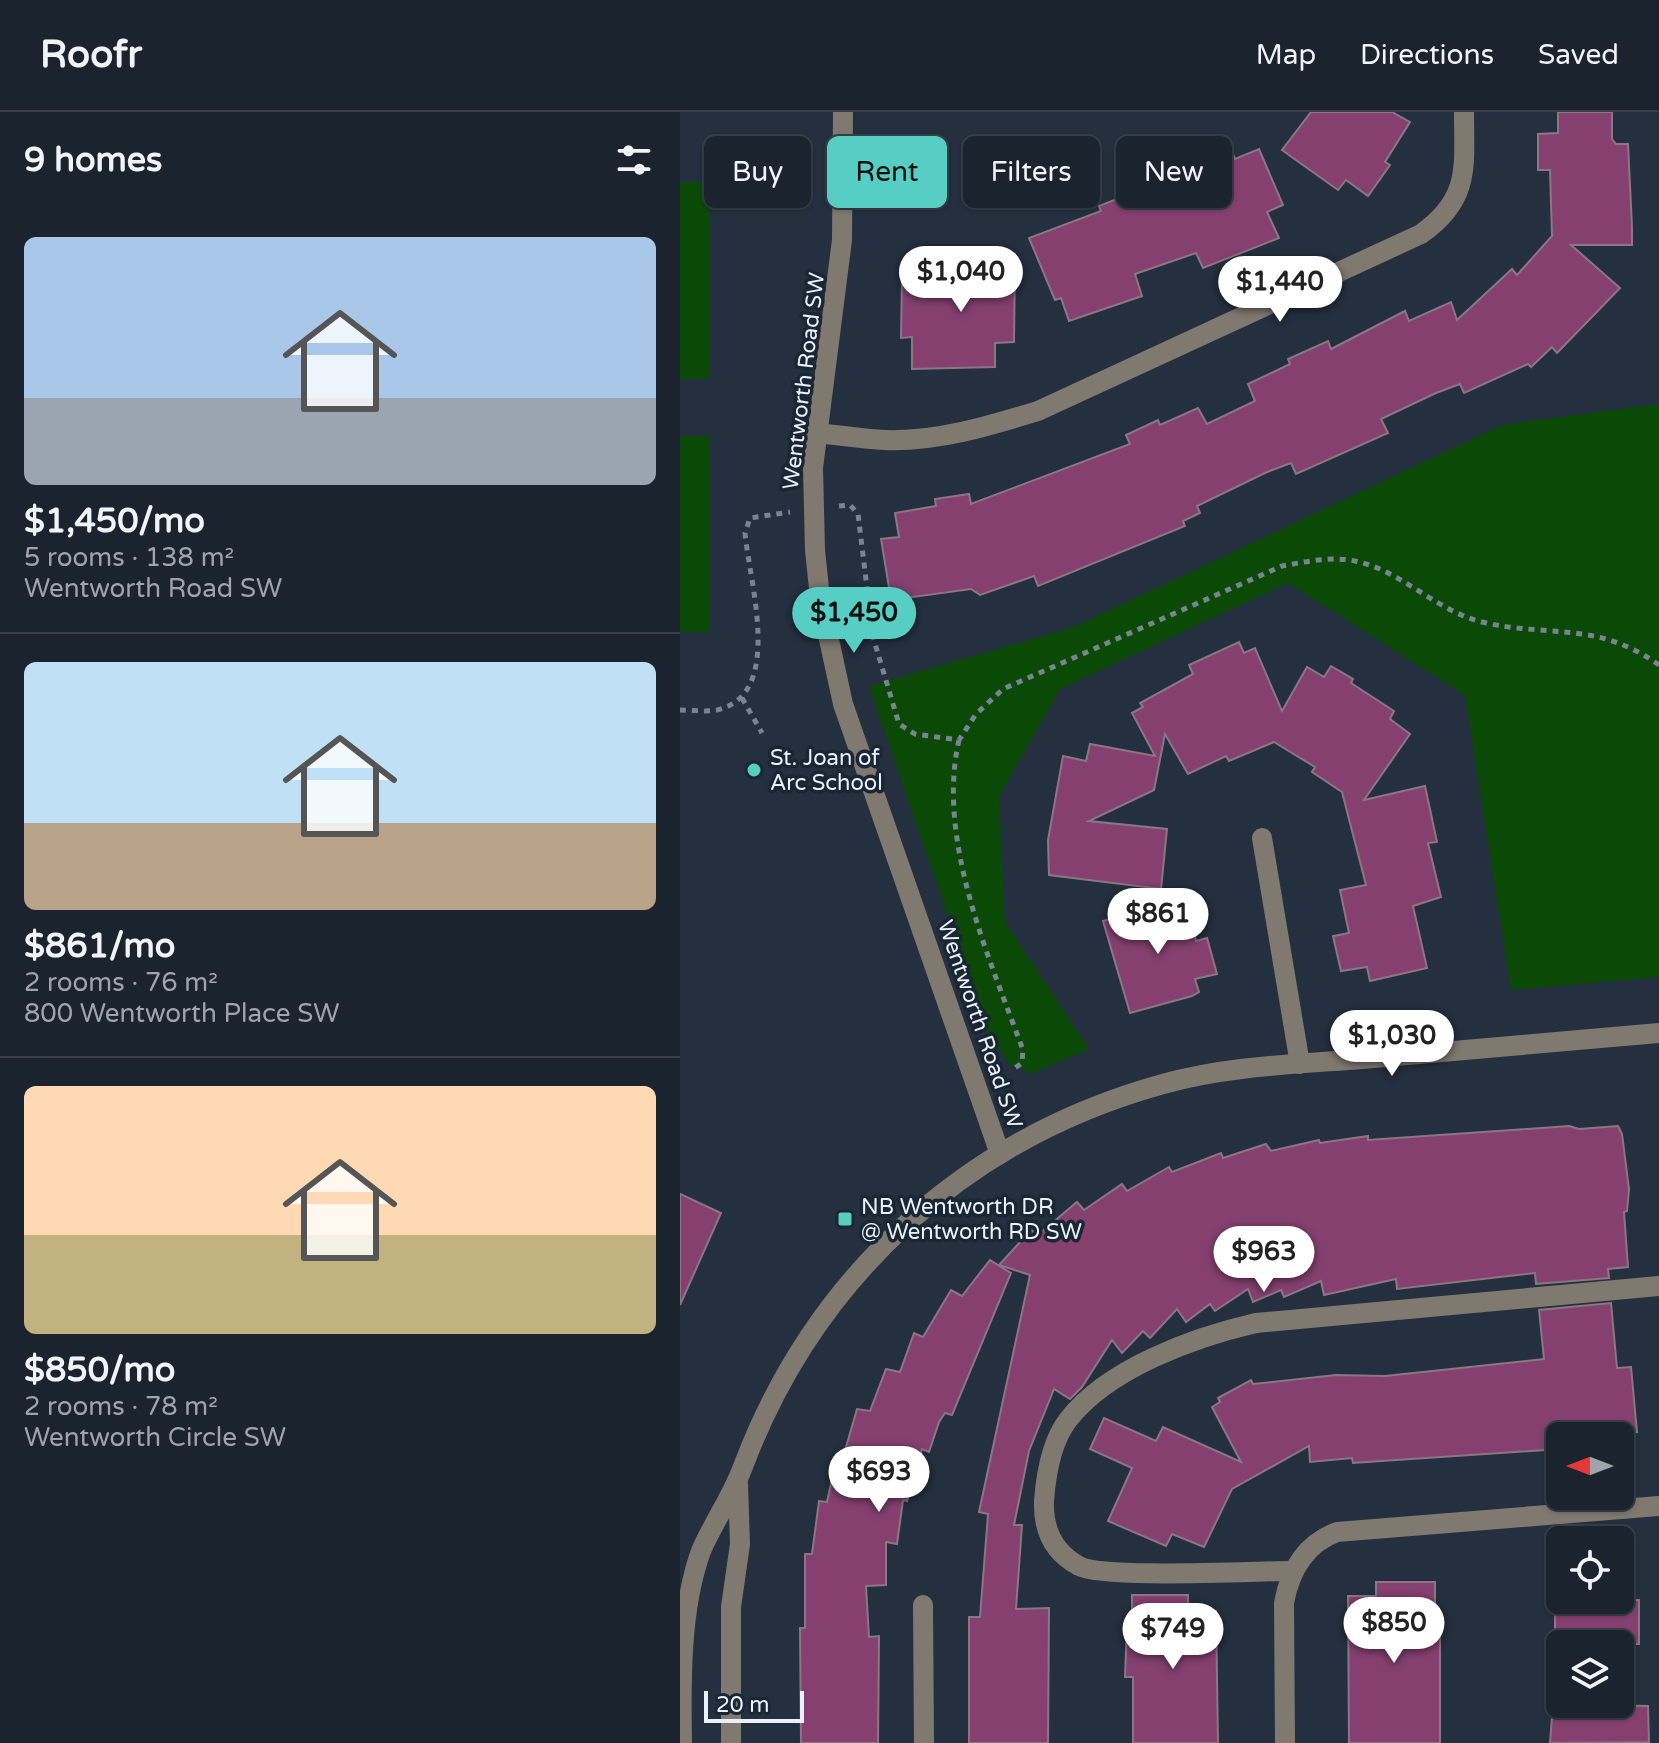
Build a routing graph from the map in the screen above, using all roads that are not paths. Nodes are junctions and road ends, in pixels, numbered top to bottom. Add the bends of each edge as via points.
1 (843, 112) edge
2 (1464, 112) edge
3 (816, 433) junction
4 (1262, 838) dead end
5 (1658, 1034) edge
6 (1659, 1046) edge
7 (1300, 1064) junction
8 (1000, 1154) junction
9 (1659, 1286) edge
10 (738, 1481) junction
11 (1659, 1506) edge
12 (1292, 1571) junction
13 (923, 1605) dead end
14 (681, 1672) edge
15 (682, 1743) edge
16 (731, 1743) edge
17 (924, 1743) edge
18 (1285, 1743) edge

1 - 3 street, Wentworth Road SW via 841,256
2 - 3 street via 1459,194 1440,221 1421,234 1038,411 928,437 887,440
3 - 8 street, Wentworth Road SW via 815,550 843,704
4 - 7 street
5 - 6 street
5 - 7 street
7 - 8 street via 1164,1083 1072,1117
8 - 10 street via 879,1247 844,1286 783,1377
9 - 12 street via 1256,1323 1205,1335 1132,1370 1069,1420 1050,1461 1044,1516 1046,1530 1065,1557 1095,1571
10 - 14 street via 701,1552 692,1582
10 - 16 street
11 - 12 street via 1337,1532 1320,1539
12 - 18 street via 1284,1603
13 - 17 street
14 - 15 street

